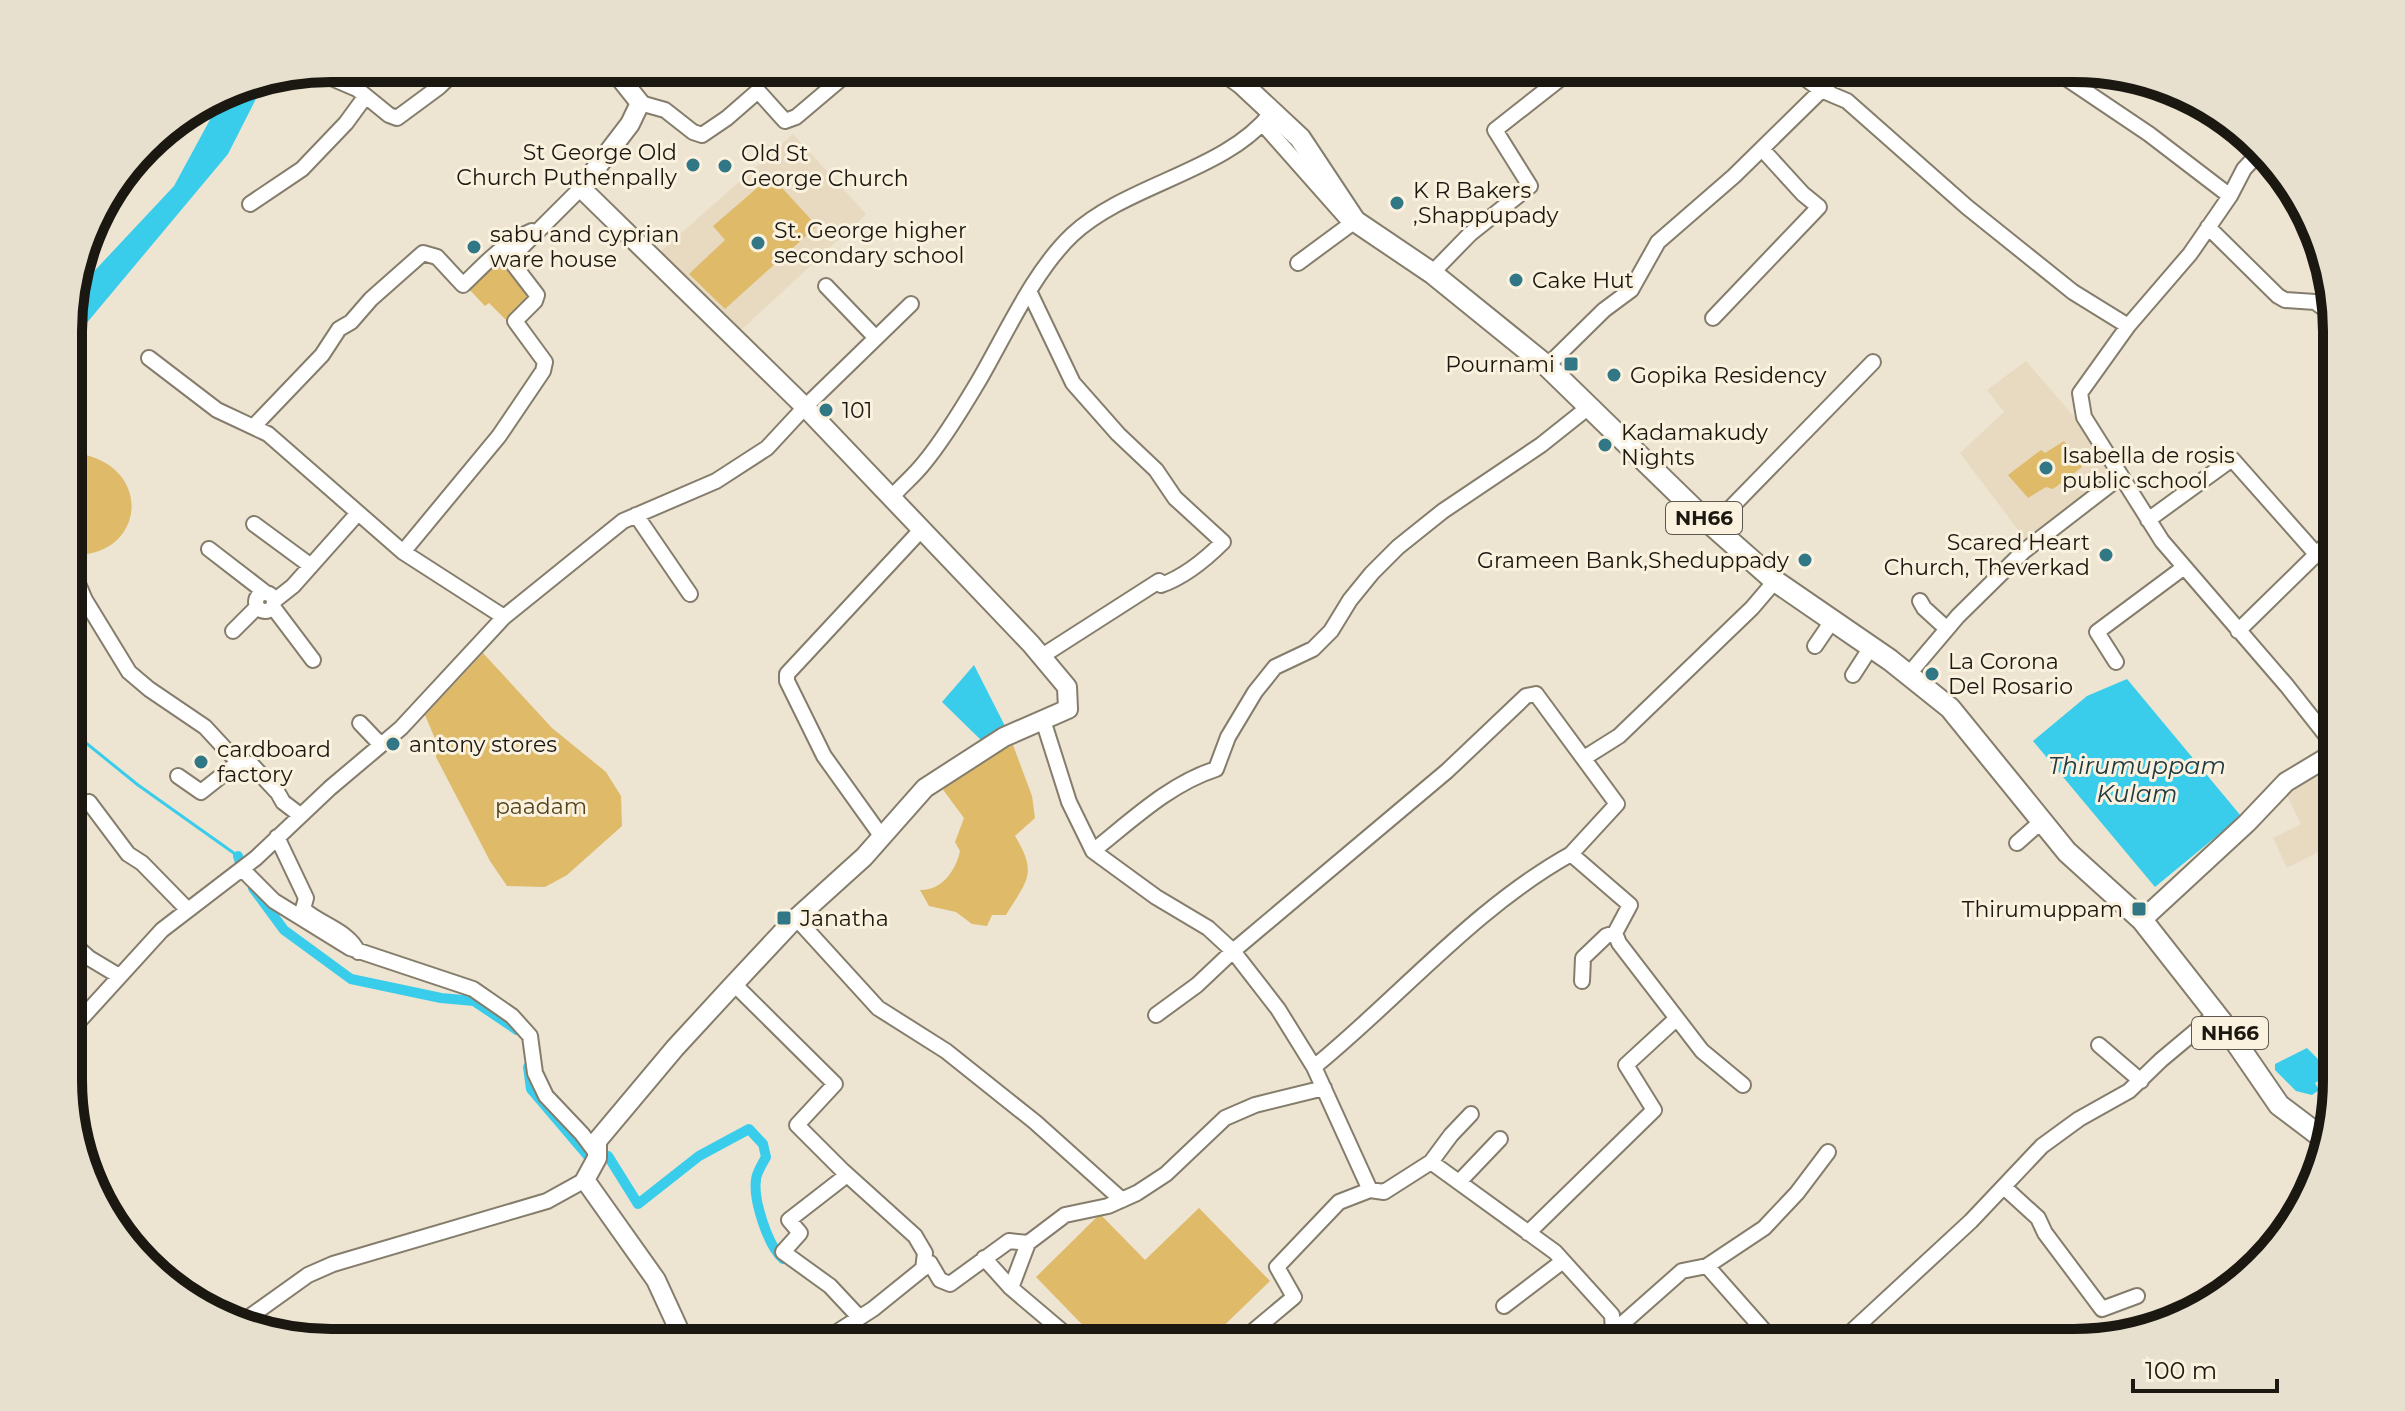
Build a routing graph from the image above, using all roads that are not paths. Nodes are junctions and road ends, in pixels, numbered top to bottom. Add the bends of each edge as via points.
1 (341, 82) edge
2 (444, 82) edge
3 (623, 82) edge
4 (837, 82) edge
5 (1240, 82) edge
6 (1248, 82) edge
7 (1556, 82) edge
8 (1810, 82) edge
9 (1829, 82) edge
10 (2074, 82) edge
11 (1821, 90) junction
12 (365, 97) junction
13 (640, 103) junction
14 (1267, 118) junction
15 (1762, 149) junction
16 (2253, 159) edge
17 (581, 188) junction
18 (2230, 196) junction
19 (250, 204) dead end
20 (1355, 221) junction
21 (2208, 227) junction
22 (540, 228) junction
23 (1298, 263) dead end
24 (1432, 273) junction
25 (826, 286) dead end
26 (1030, 293) junction
27 (911, 304) dead end
28 (2321, 306) edge
29 (1713, 318) dead end
30 (2128, 326) junction
31 (876, 338) junction
32 (149, 358) dead end
33 (1873, 362) dead end
34 (1547, 366) junction
35 (1590, 406) junction
36 (805, 407) junction
37 (254, 426) junction
38 (2120, 477) junction
39 (891, 498) junction
40 (358, 513) junction
41 (636, 515) junction
42 (2148, 520) junction
43 (254, 524) dead end
44 (1713, 526) junction
45 (921, 530) junction
46 (209, 549) dead end
47 (2322, 550) edge
48 (403, 552) junction
49 (2317, 555) junction
50 (311, 566) junction
51 (2183, 568) junction
52 (1775, 581) junction
53 (82, 593) edge
54 (690, 594) dead end
55 (271, 600) junction
56 (1920, 601) dead end
57 (504, 617) junction
58 (1832, 621) junction
59 (1947, 629) junction
60 (233, 631) dead end
61 (2238, 631) junction
62 (1815, 646) dead end
63 (1871, 647) junction
64 (1042, 656) junction
65 (313, 660) dead end
66 (2116, 662) dead end
67 (1853, 675) dead end
68 (1908, 675) junction
69 (1043, 720) junction
70 (360, 723) dead end
71 (2322, 732) edge
72 (381, 745) junction
73 (1584, 758) junction
74 (2322, 759) edge
75 (240, 761) junction
76 (178, 776) dead end
77 (89, 802) dead end
78 (300, 815) junction
79 (2045, 825) junction
80 (277, 837) junction
81 (882, 837) junction
82 (2017, 843) dead end
83 (1093, 851) junction
84 (1571, 854) junction
85 (242, 869) junction
86 (187, 909) junction
87 (796, 918) junction
88 (2142, 920) junction
89 (1615, 933) junction
90 (1233, 951) junction
91 (82, 952) edge
92 (358, 952) junction
93 (119, 976) junction
94 (1582, 981) dead end
95 (734, 984) junction
96 (2216, 1014) junction
97 (1156, 1015) dead end
98 (82, 1018) edge
99 (1676, 1019) junction
100 (2099, 1045) dead end
101 (1314, 1067) junction
102 (2141, 1081) junction
103 (1743, 1085) dead end
104 (1324, 1088) junction
105 (1471, 1114) dead end
106 (2317, 1134) edge
107 (1500, 1139) dead end
108 (1828, 1152) dead end
109 (597, 1156) junction
110 (1431, 1162) junction
111 (845, 1173) junction
112 (585, 1180) junction
113 (1459, 1182) junction
114 (2004, 1187) junction
115 (1370, 1190) junction
116 (1122, 1200) junction
117 (1528, 1233) junction
118 (1028, 1243) junction
119 (984, 1258) junction
120 (1563, 1261) junction
121 (1707, 1266) junction
122 (923, 1269) junction
123 (1011, 1288) junction
124 (2137, 1296) dead end
125 (1504, 1306) dead end
126 (251, 1315) edge
127 (859, 1317) junction
128 (1256, 1328) edge
129 (1613, 1328) edge
130 (1617, 1328) edge
131 (1762, 1328) edge
132 (1865, 1328) edge
133 (678, 1329) edge
134 (841, 1329) edge
135 (1059, 1329) edge

1 - 12 street
2 - 12 street via 397,118
3 - 13 main road
4 - 13 street via 785,121 758,91 702,135 665,110
5 - 14 highway, NH66
6 - 14 main road
7 - 24 street via 1495,130 1530,186
8 - 11 street
9 - 11 street
10 - 18 street
11 - 15 street
11 - 30 street via 1847,101 2049,273
12 - 19 street via 302,169
13 - 17 main road
14 - 20 highway, NH66 via 1300,138
14 - 26 street via 1216,156 1103,212 1074,233 1050,258
15 - 29 street via 1819,207
15 - 34 street via 1658,242 1631,290
16 - 18 street
17 - 22 street
17 - 36 main road
18 - 21 street
20 - 23 street
20 - 24 highway, NH66
21 - 28 street via 2278,296
21 - 30 street
22 - 37 street via 517,237 463,285 437,257 423,253 339,329 322,355
22 - 48 street via 512,257 537,295 515,321 545,362 543,371 499,436
24 - 34 highway, NH66
25 - 31 street
26 - 39 street via 925,463
26 - 64 street via 1073,383 1156,470 1175,498 1223,542 1191,569 1161,585 1159,581
27 - 31 street
30 - 38 street via 2080,393 2084,417
31 - 36 street
32 - 37 street via 217,410
33 - 44 street
34 - 35 highway, NH66
35 - 44 highway, NH66
35 - 83 street via 1398,547 1313,649 1275,667 1228,737 1216,769 1162,797
36 - 39 main road
36 - 41 street via 767,448 729,473
37 - 40 street
38 - 42 street
38 - 59 street via 2024,551
39 - 45 main road
40 - 48 street
40 - 50 street
41 - 54 street
41 - 57 street
42 - 49 street via 2232,459
42 - 51 street
43 - 50 street
44 - 52 highway, NH66
45 - 64 main road
45 - 81 street via 787,674 824,756
46 - 55 street
47 - 49 street
48 - 57 street
49 - 61 street
50 - 55 street
51 - 61 street
51 - 66 street via 2097,632
52 - 58 highway, NH66
52 - 73 street via 1619,736
53 - 75 street via 129,672 205,727
55 - 60 street via 258,596 257,607
55 - 65 street
56 - 59 street
57 - 72 street
58 - 62 street
58 - 63 highway, NH66
59 - 68 street
61 - 71 street
63 - 67 street
63 - 68 highway, NH66
64 - 69 main road via 1067,687 1068,709
68 - 79 highway, NH66 via 1950,708
69 - 81 main road via 1004,737 925,788
69 - 83 street via 1069,802
70 - 72 street
72 - 78 street
73 - 84 street via 1617,804
73 - 90 street via 1536,694 1526,696 1447,771
74 - 88 main road via 2286,782
75 - 76 street via 201,792
75 - 78 street via 252,765
77 - 86 street via 128,854
78 - 80 street
79 - 82 street
79 - 88 highway, NH66
80 - 85 street
80 - 92 street via 306,898 303,909 350,936
81 - 87 main road
83 - 90 street via 1208,928
84 - 89 street via 1630,905
84 - 101 street via 1484,914
85 - 86 street
85 - 92 street via 274,901
86 - 93 street
87 - 95 main road
87 - 116 street via 878,1008 946,1051
88 - 96 highway, NH66
89 - 94 street via 1583,958
89 - 99 street
90 - 97 street
90 - 101 street
91 - 93 street
92 - 109 street via 473,989 512,1016 530,1036 535,1073 546,1096
93 - 98 street
95 - 109 main road via 597,1141
95 - 111 street via 835,1084 797,1125
96 - 102 street
96 - 106 highway, NH66 via 2279,1105
99 - 103 street via 1702,1051
99 - 117 street via 1626,1065 1654,1110
100 - 102 street
101 - 104 street
102 - 114 street via 2042,1146
104 - 115 street
104 - 116 street via 1225,1118 1166,1174
105 - 110 street
107 - 113 street
108 - 121 street via 1764,1228
109 - 112 main road
110 - 113 street
110 - 115 street via 1384,1192
111 - 122 street via 915,1236 925,1253
111 - 127 street via 789,1220 800,1233 783,1252 830,1286
112 - 126 street via 547,1201 333,1264 308,1275
112 - 133 main road via 656,1280
113 - 117 street
114 - 124 street via 2038,1218 2102,1309
114 - 132 street
115 - 128 street via 1339,1202 1277,1267 1294,1297
116 - 118 street via 1065,1215
117 - 120 street
118 - 119 street via 1009,1241
118 - 123 street
119 - 122 street via 950,1284 940,1280 930,1263
119 - 123 street
120 - 125 street
120 - 129 street via 1612,1315
121 - 130 street via 1682,1271
121 - 131 street
122 - 127 street
123 - 135 street
127 - 134 street

